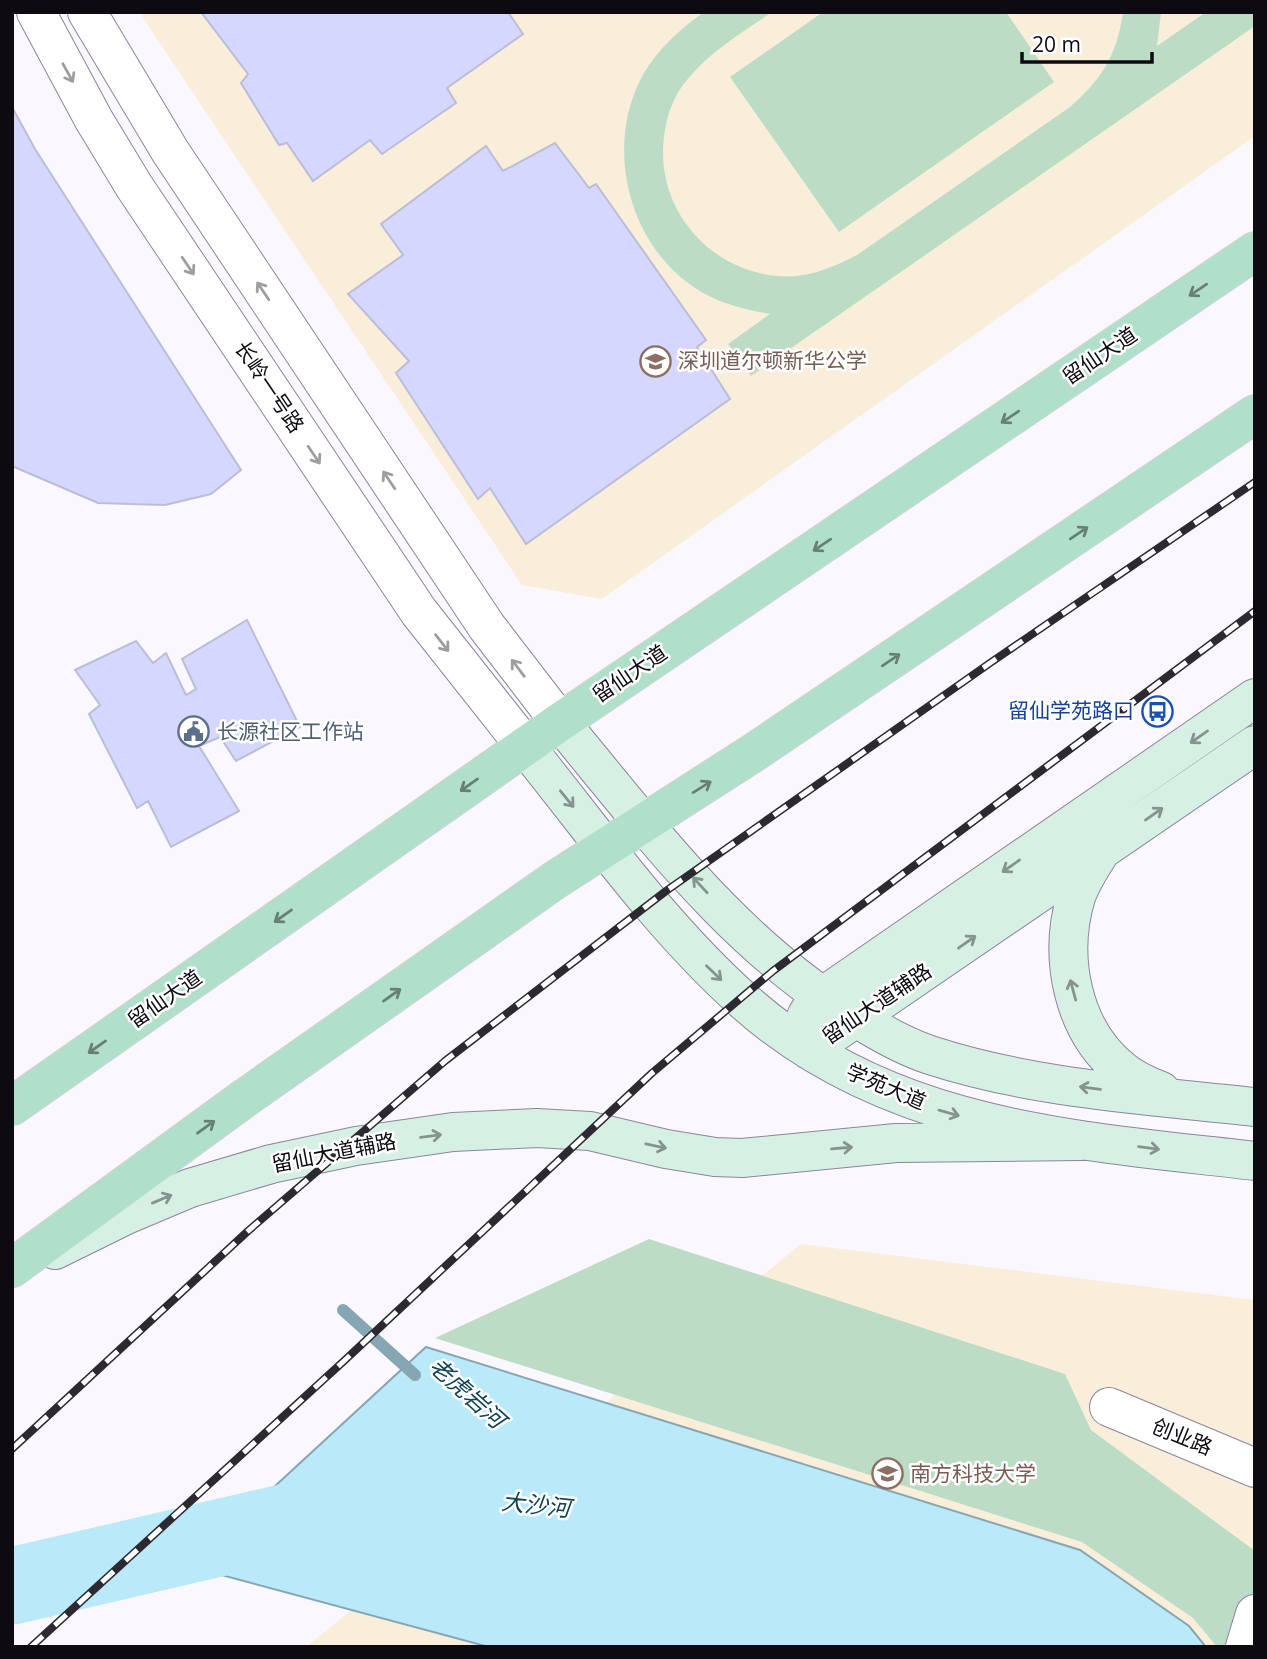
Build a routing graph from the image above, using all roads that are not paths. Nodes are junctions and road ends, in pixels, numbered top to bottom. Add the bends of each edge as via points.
1 (36, 12) edge
2 (87, 12) edge
3 (1255, 251) edge
4 (1255, 414) edge
5 (1255, 698) edge
6 (560, 722) junction
7 (1255, 745) edge
8 (525, 746) junction
9 (644, 823) junction
10 (606, 848) junction
11 (1102, 850) junction
12 (822, 997) junction
13 (856, 1018) junction
14 (809, 1050) junction
15 (1186, 1099) junction
16 (12, 1106) edge
17 (1255, 1107) edge
18 (1081, 1140) junction
19 (1255, 1161) edge
20 (12, 1269) edge
21 (1109, 1407) dead end
22 (1255, 1468) edge
23 (1255, 1614) edge
24 (1245, 1647) edge

1 -> 8 street, 长岭一号路 via 134,186 419,612
6 -> 2 street via 472,604 170,151
3 -> 6 main road, 留仙大道
9 -> 4 main road
5 -> 12 main road, 留仙大道辅路
6 - 8 main road, 留仙大道
6 - 9 main road
11 -> 7 main road, 留仙大道辅路
8 -> 10 main road, 学苑大道
8 -> 16 main road, 留仙大道
9 - 10 main road
12 -> 9 main road via 761,947
10 -> 14 main road, 学苑大道 via 709,968 747,1004
20 -> 10 main road via 242,1100
13 -> 11 main road, 留仙大道辅路
15 -> 11 main road via 1143,1084 1122,1070 1103,1051 1079,1009 1071,983 1070,925 1076,897
12 - 13 main road
12 - 14 main road, 留仙大道辅路 via 805,1018 803,1034
13 - 14 main road, 留仙大道辅路
15 -> 13 main road via 978,1069 928,1055
14 -> 18 main road, 学苑大道 via 870,1084 917,1103 972,1119
15 - 17 main road
18 -> 19 main road, 学苑大道
20 -> 18 main road, 留仙大道辅路 via 190,1188 271,1164 453,1132 590,1131 715,1157 775,1156 896,1143
21 - 22 street, 创业路
23 - 24 street

